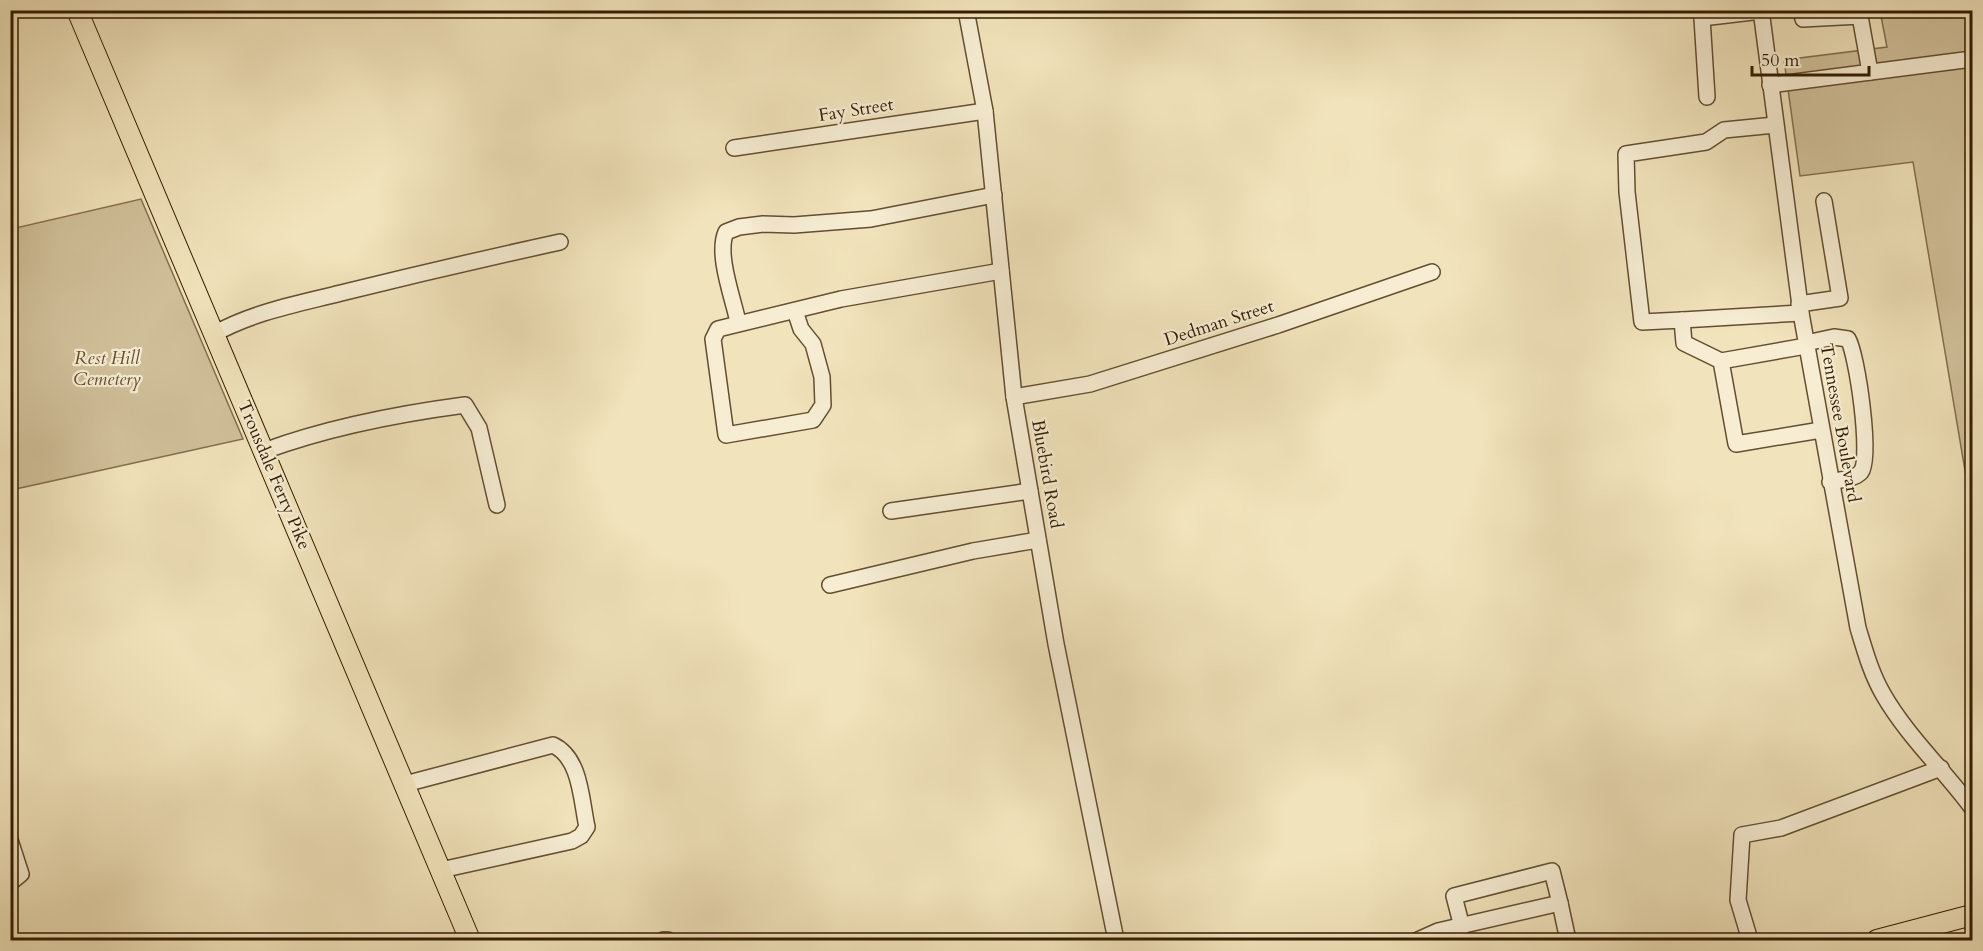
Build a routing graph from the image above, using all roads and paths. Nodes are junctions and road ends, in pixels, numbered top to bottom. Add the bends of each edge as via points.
1 (77, 10) edge
2 (966, 10) edge
3 (1801, 10) edge
4 (1761, 11) edge
5 (1701, 14) edge
6 (1972, 59) edge
7 (1870, 72) junction
8 (1770, 86) junction
9 (1707, 97) dead end
10 (985, 111) junction
11 (1775, 125) junction
12 (734, 148) dead end
13 (994, 195) junction
14 (1824, 201) dead end
15 (560, 242) dead end
16 (1001, 271) junction
17 (1432, 272) dead end
18 (1800, 308) junction
19 (795, 311) junction
20 (1682, 320) junction
21 (738, 322) junction
22 (214, 334) junction
23 (1806, 345) junction
24 (1721, 361) junction
25 (1014, 397) junction
26 (1821, 430) junction
27 (264, 451) junction
28 (1830, 482) junction
29 (1030, 491) junction
30 (497, 505) dead end
31 (891, 511) dead end
32 (1038, 540) junction
33 (830, 585) dead end
34 (1941, 768) junction
35 (405, 784) junction
36 (1972, 808) edge
37 (10, 840) edge
38 (441, 870) junction
39 (10, 883) edge
40 (1560, 903) junction
41 (1972, 915) edge
42 (1462, 927) junction
43 (470, 940) edge
44 (663, 940) edge
45 (668, 940) edge
46 (1116, 940) edge
47 (1418, 940) edge
48 (1568, 940) edge
49 (1750, 940) edge
50 (1876, 940) edge

1 - 22 main road, Trousdale Ferry Pike
2 - 10 street, Bluebird Road
3 - 7 street via 1803,19 1860,16
4 - 5 street
4 - 8 street, Tennessee Boulevard
5 - 9 street
6 - 7 street
7 - 8 street
8 - 11 street, Tennessee Boulevard
10 - 12 street, Fay Street
10 - 13 street, Bluebird Road
11 - 18 street, Tennessee Boulevard
11 - 20 street via 1724,130 1706,142 1626,154 1642,322
13 - 16 street, Bluebird Road
13 - 21 street via 871,219 763,224 726,232 723,251
14 - 18 street via 1840,298
15 - 22 street via 273,310
16 - 19 street via 840,299
16 - 25 street, Bluebird Road
17 - 25 street, Dedman Street via 1090,384
18 - 20 street
18 - 23 street, Tennessee Boulevard
19 - 21 street
19 - 21 street via 801,329 813,344 822,377 823,405 813,420 726,435 713,339 718,329
20 - 24 street via 1684,343
22 - 27 main road, Trousdale Ferry Pike
23 - 24 street
23 - 26 street, Tennessee Boulevard
23 - 28 street via 1834,337 1848,339 1862,412 1864,466 1856,476
24 - 26 street via 1736,444
25 - 29 street, Bluebird Road
26 - 28 street, Tennessee Boulevard
27 - 30 street via 348,426 465,405 478,428
27 - 35 main road, Trousdale Ferry Pike
28 - 34 street, Tennessee Boulevard via 1858,628 1870,668 1900,721
29 - 31 street
29 - 32 street, Bluebird Road
32 - 33 street
32 - 46 street, Bluebird Road
34 - 36 street, Tennessee Boulevard
34 - 49 street via 1781,828 1742,835 1738,900
35 - 38 main road, Trousdale Ferry Pike
35 - 38 street via 553,745 564,750 573,763 587,827 581,837
37 - 39 street via 21,874
38 - 43 main road, Trousdale Ferry Pike
40 - 42 street
40 - 42 street via 1552,871 1454,896
40 - 48 street
41 - 50 main road
42 - 47 street
44 - 45 street

